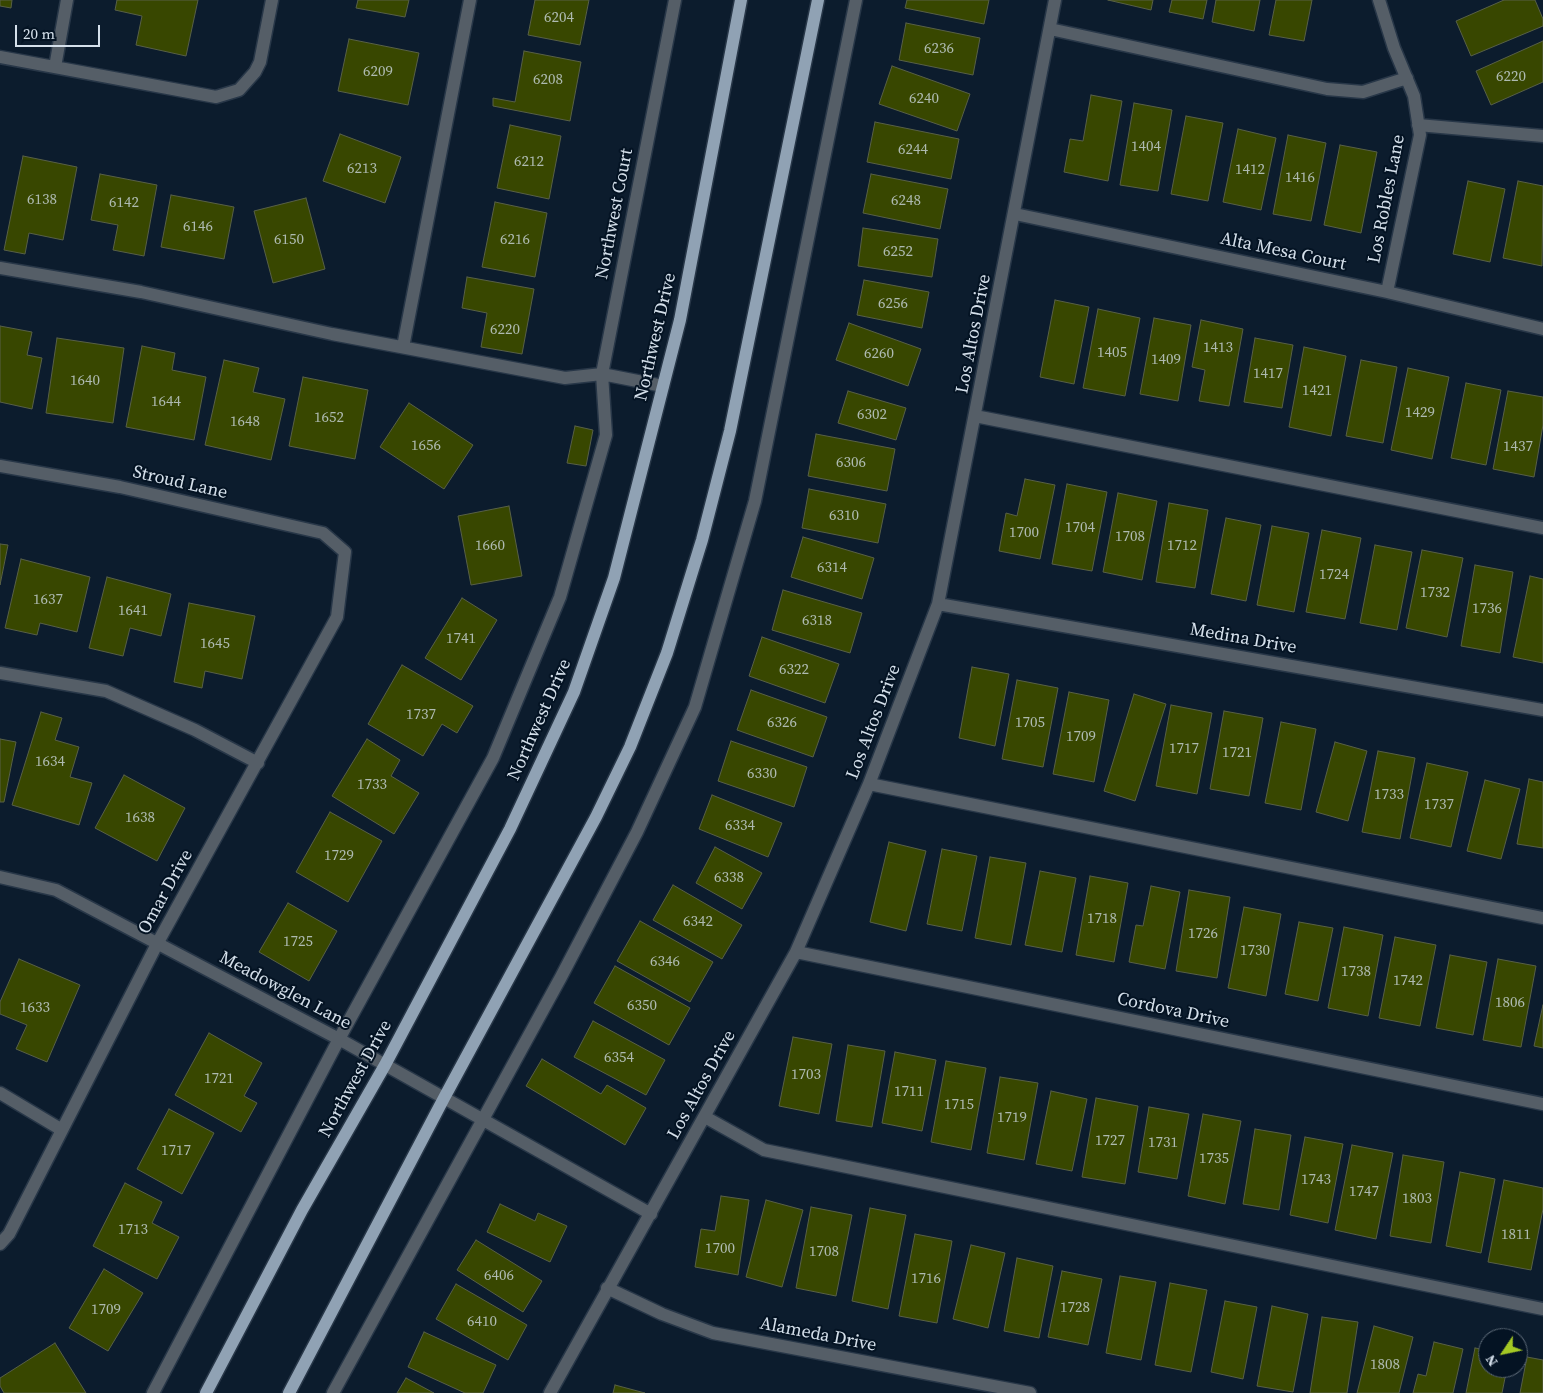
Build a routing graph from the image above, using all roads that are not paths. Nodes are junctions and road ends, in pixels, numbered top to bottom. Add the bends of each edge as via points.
1 (67, 0) edge
2 (272, 0) edge
3 (470, 0) edge
4 (675, 0) edge
5 (741, 0) edge
6 (818, 0) edge
7 (856, 0) edge
8 (1055, 0) edge
9 (1378, 0) edge
10 (1050, 29) junction
11 (0, 57) edge
12 (55, 67) junction
13 (1407, 78) junction
14 (1418, 125) junction
15 (1543, 136) edge
16 (1015, 214) junction
17 (0, 268) edge
18 (1387, 292) junction
19 (1543, 329) edge
20 (403, 347) junction
21 (602, 374) junction
22 (663, 386) junction
23 (975, 416) junction
24 (0, 466) edge
25 (1543, 528) edge
26 (345, 552) joint
27 (938, 604) junction
28 (0, 673) edge
29 (1543, 710) edge
30 (258, 763) junction
31 (869, 784) junction
32 (0, 876) edge
33 (1543, 918) edge
34 (157, 944) junction
35 (796, 952) junction
36 (339, 1039) junction
37 (385, 1065) junction
38 (0, 1093) edge
39 (444, 1098) junction
40 (1543, 1104) edge
41 (705, 1116) junction
42 (483, 1120) junction
43 (62, 1130) junction
44 (651, 1214) junction
45 (0, 1244) edge
46 (607, 1288) junction
47 (1543, 1309) edge
48 (153, 1393) edge
49 (206, 1393) edge
50 (289, 1393) edge
51 (333, 1393) edge
52 (550, 1393) edge
53 (1030, 1393) edge

1 - 12 street
2 - 12 street via 260,62 239,90 216,97
3 - 20 street
4 - 21 street, Northwest Court
5 - 22 main road, Northwest Drive via 680,320
6 - 39 main road via 730,431 702,540 667,653 630,747 596,817
7 - 42 street via 755,501 694,707 637,832
8 - 10 street, Los Altos Drive
9 - 13 street, Los Robles Lane
10 - 13 street via 1327,89 1363,92
10 - 16 street, Los Altos Drive
11 - 12 street
13 - 14 street, Los Robles Lane via 1414,96
14 - 15 street
14 - 18 street, Los Robles Lane via 1420,136
16 - 18 street, Alta Mesa Court
16 - 23 street, Los Altos Drive
17 - 20 street via 141,292
18 - 19 street, Alta Mesa Court
20 - 21 street via 565,378
21 - 22 street
21 - 36 street, Northwest Court via 606,435 560,597 493,758
22 - 37 main road, Northwest Drive via 614,578 574,692 510,829
23 - 25 street
23 - 27 street, Los Altos Drive
24 - 26 street, Stroud Lane via 120,487 323,533
26 - 30 street, Omar Drive via 337,617
27 - 29 street, Medina Drive
27 - 31 street, Los Altos Drive
28 - 30 street via 106,691 195,730
30 - 34 street, Omar Drive
31 - 33 street
31 - 35 street, Los Altos Drive
32 - 34 street, Meadowglen Lane via 56,890
34 - 36 street, Meadowglen Lane
34 - 43 street, Omar Drive
35 - 40 street, Cordova Drive
35 - 41 street, Los Altos Drive
36 - 37 street, Meadowglen Lane
36 - 48 street, Northwest Court
37 - 39 street, Meadowglen Lane
37 - 49 main road, Northwest Drive via 302,1210
38 - 43 street
39 - 42 street, Meadowglen Lane
39 - 50 main road
41 - 44 street, Los Altos Drive
41 - 47 street via 764,1150
42 - 44 street, Meadowglen Lane
42 - 51 street
43 - 45 street, Omar Drive via 9,1234
44 - 46 street, Los Altos Drive
46 - 52 street, Los Altos Drive
46 - 53 street, Alameda Drive via 662,1314 713,1332

